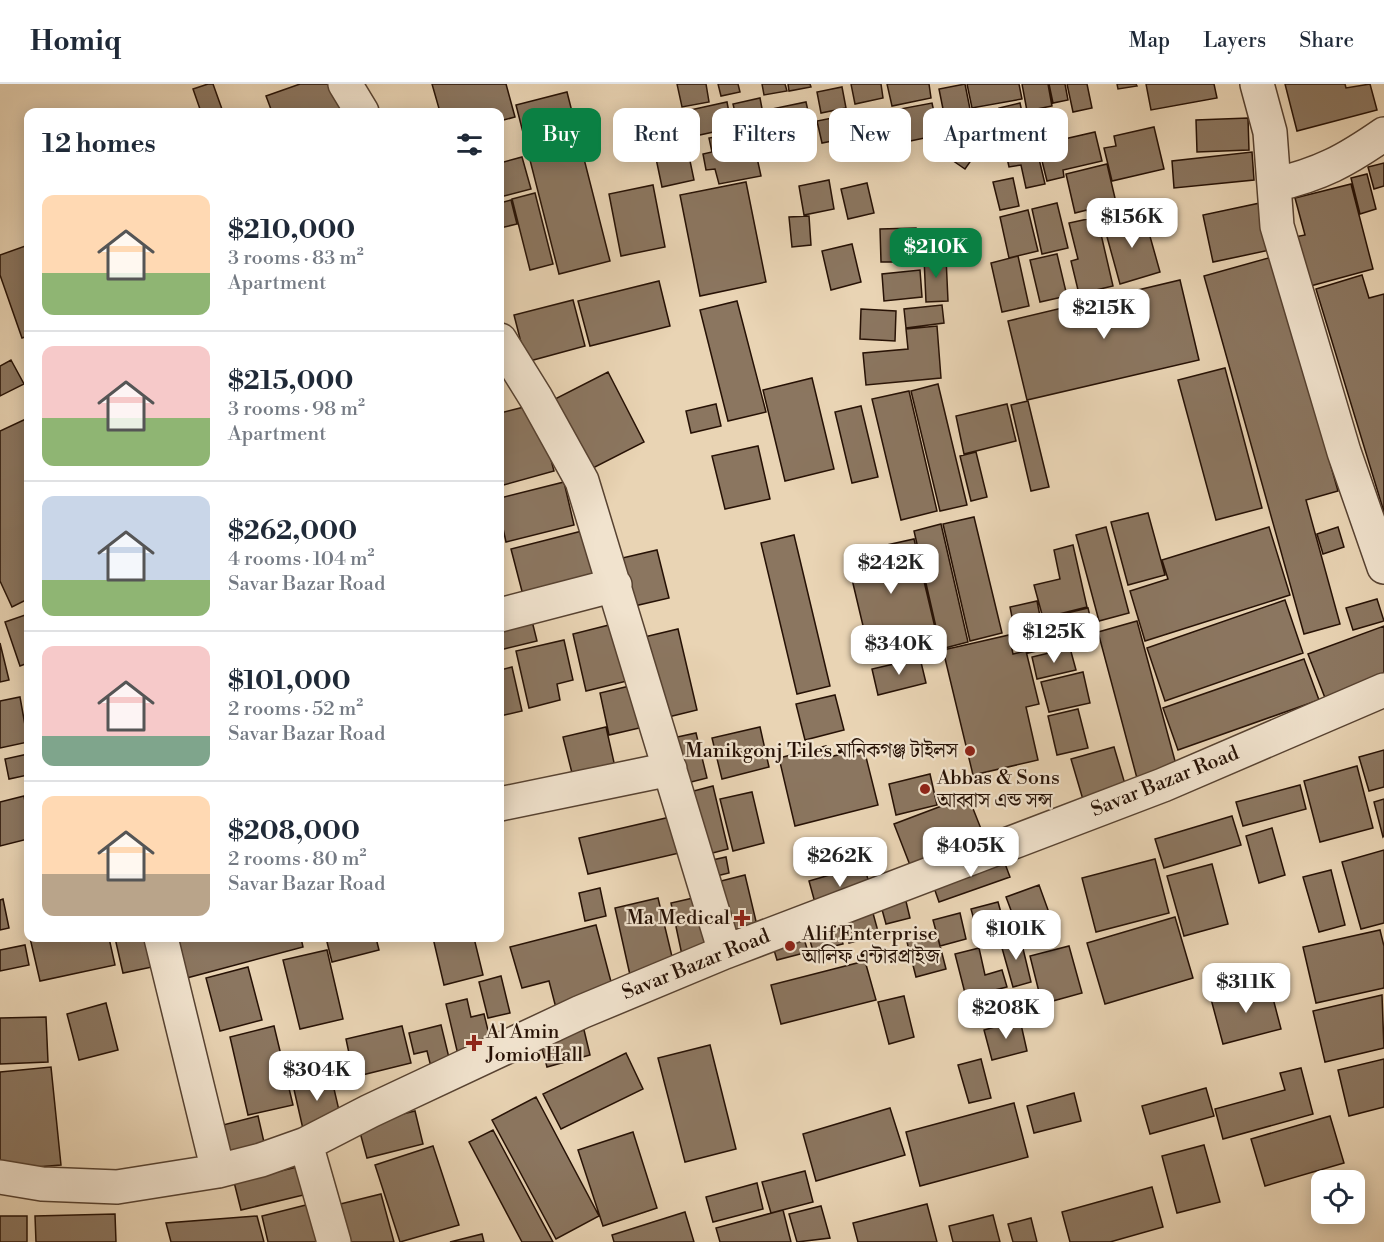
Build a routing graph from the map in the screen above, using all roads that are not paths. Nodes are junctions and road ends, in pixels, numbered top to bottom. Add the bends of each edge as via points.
1 (345, 84) edge
2 (1257, 84) edge
3 (360, 108) edge
4 (1384, 134) edge
5 (1274, 185) junction
6 (504, 346) edge
7 (1384, 567) edge
8 (615, 585) junction
9 (504, 614) edge
10 (1384, 690) edge
11 (670, 769) junction
12 (504, 803) edge
13 (162, 942) edge
14 (725, 952) junction
15 (306, 1144) junction
16 (218, 1171) junction
17 (0, 1177) edge
18 (334, 1242) edge

1 - 3 street
2 - 5 street via 1270,132
4 - 5 street via 1345,161 1311,176
5 - 7 street via 1277,226 1344,452
6 - 8 street via 582,481
8 - 9 street
8 - 11 street
10 - 14 street, Savar Bazar Road via 1153,789
11 - 12 street
11 - 14 street
13 - 16 street
14 - 15 street, Savar Bazar Road via 581,1012
15 - 16 street, Savar Bazar Road
15 - 18 street
16 - 17 street, Savar Bazar Road via 117,1187 42,1184

